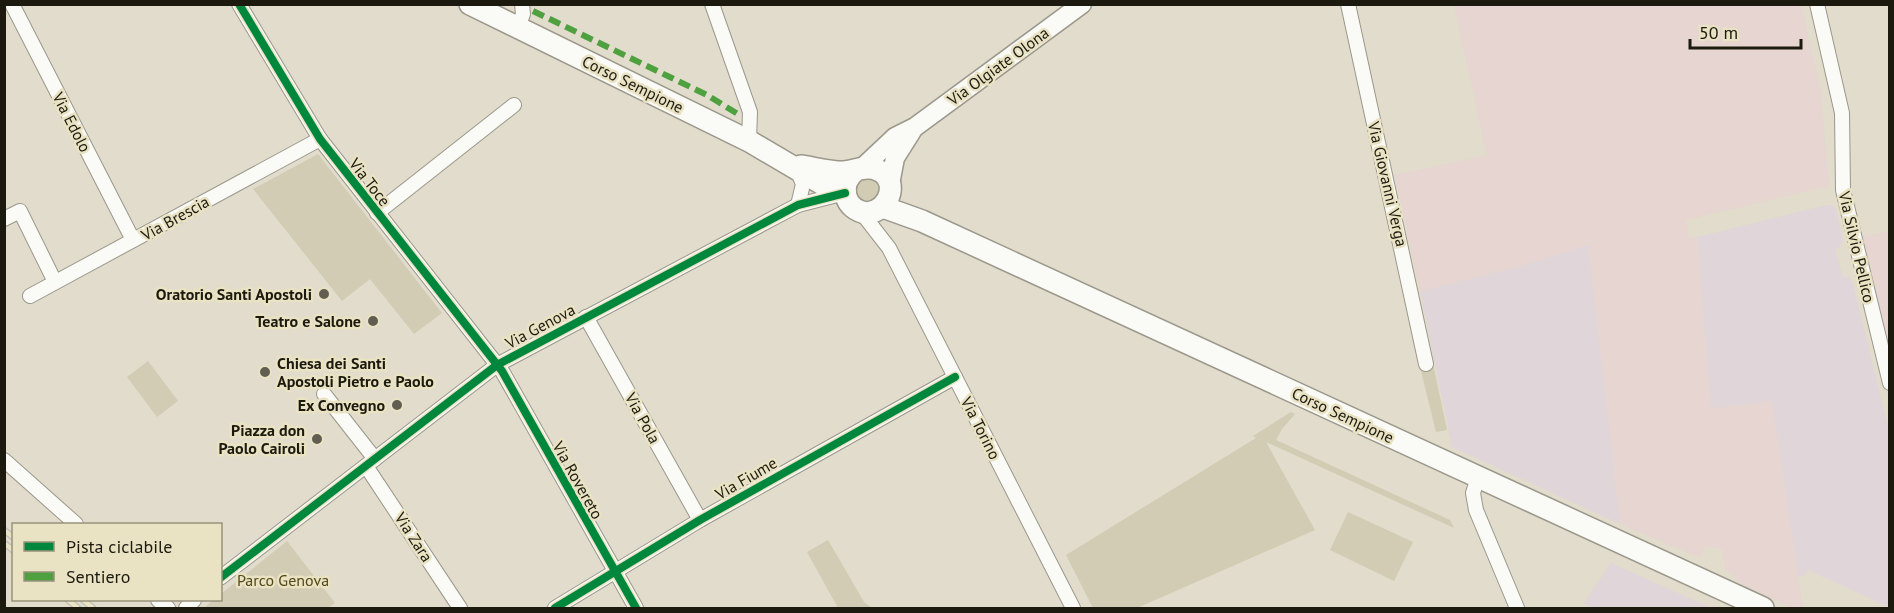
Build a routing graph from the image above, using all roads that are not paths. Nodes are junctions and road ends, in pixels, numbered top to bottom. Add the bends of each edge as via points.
1 (12, 4) edge
2 (239, 4) edge
3 (470, 4) edge
4 (522, 4) edge
5 (712, 4) edge
6 (1082, 4) edge
7 (1348, 4) edge
8 (1817, 4) edge
9 (518, 28) junction
10 (514, 105) dead end
11 (915, 128) junction
12 (320, 139) junction
13 (749, 141) junction
14 (794, 165) junction
15 (858, 170) junction
16 (845, 192) junction
17 (881, 200) junction
18 (798, 205) junction
19 (376, 213) junction
20 (4, 219) edge
21 (133, 240) junction
22 (889, 248) junction
23 (55, 282) junction
24 (30, 296) dead end
25 (586, 317) junction
26 (1426, 364) dead end
27 (497, 365) junction
28 (955, 377) junction
29 (1890, 383) edge
30 (324, 394) dead end
31 (4, 460) edge
32 (370, 462) junction
33 (1478, 477) junction
34 (700, 520) junction
35 (74, 523) edge
36 (613, 571) junction
37 (222, 576) edge
38 (460, 609) edge
39 (555, 609) edge
40 (636, 609) edge
41 (1073, 609) edge
42 (1517, 609) edge
43 (1763, 609) edge

1 - 21 street, Via Edolo
2 - 12 street, Via Toce
3 - 9 main road, Corso Sempione
4 - 9 street
5 - 13 street via 750,112
6 - 11 street, Via Olgiate Olona
7 - 26 street, Via Giovanni Verga
8 - 29 street, Via Silvio Pellico via 1842,113 1843,190
9 - 13 main road, Corso Sempione
10 - 19 street
11 - 15 street, Via Olgiate Olona via 895,137
11 - 17 street, Via Olgiate Olona via 895,158
12 - 19 street, Via Toce
12 - 21 street, Via Brescia
13 - 14 main road, Corso Sempione
14 - 15 main road, Corso Sempione via 835,172
14 - 16 main road, Corso Sempione via 829,188
14 - 18 street via 803,184
15 - 16 main road via 848,179
15 - 17 main road, Corso Sempione via 879,171
16 - 17 main road, Corso Sempione via 850,205
16 - 18 street, Via Genova
17 - 22 street, Via Torino
17 - 22 street, Via Torino
17 - 33 main road, Corso Sempione
18 - 25 street, Via Genova
19 - 27 street, Via Toce
20 - 23 street via 20,211
21 - 23 street, Via Brescia
22 - 28 street, Via Torino
23 - 24 street, Via Brescia
25 - 27 street, Via Genova
25 - 34 street, Via Pola
27 - 32 street, Via Genova
27 - 36 street, Via Rovereto
28 - 34 street, Via Fiume
28 - 41 street, Via Torino
30 - 32 street
31 - 35 street
32 - 37 street, Via Genova
32 - 38 street, Via Zara
33 - 42 street via 1473,494 1477,515
33 - 43 main road, Corso Sempione
34 - 36 street, Via Fiume
36 - 39 street, Via Fiume
36 - 40 street, Via Rovereto

